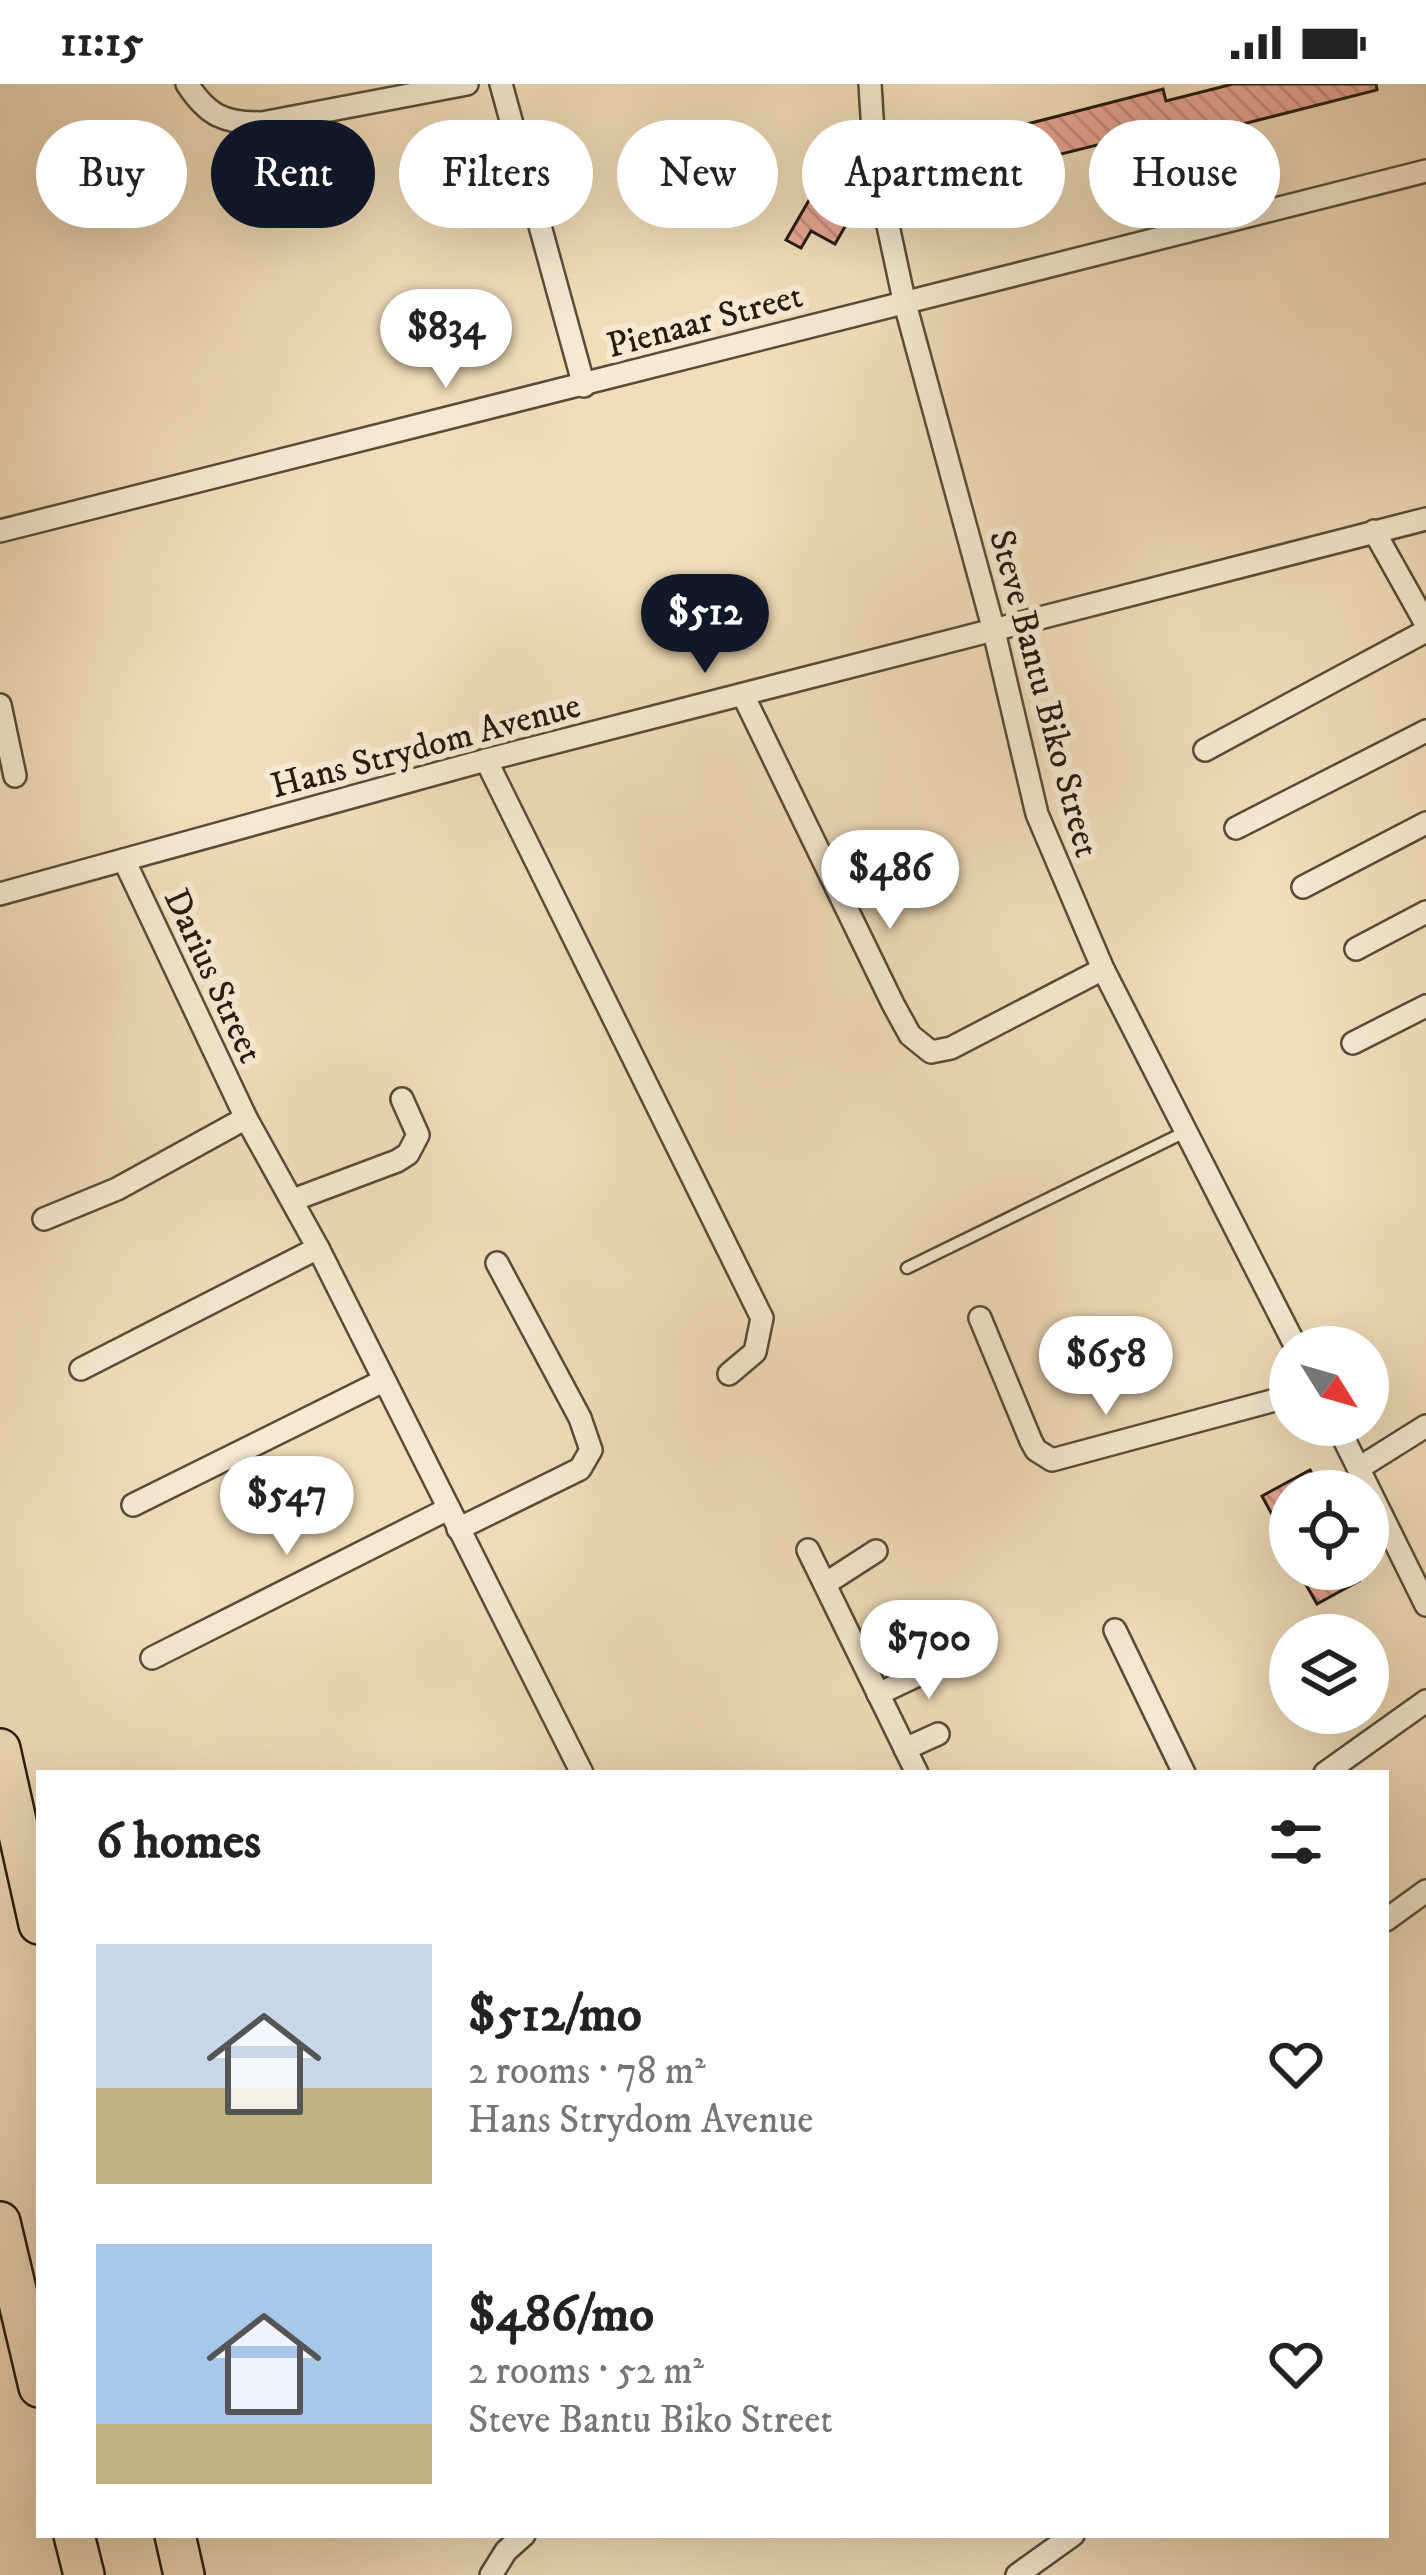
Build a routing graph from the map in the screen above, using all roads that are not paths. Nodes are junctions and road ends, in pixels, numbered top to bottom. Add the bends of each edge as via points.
1 (187, 84) edge
2 (467, 84) edge
3 (500, 84) edge
4 (870, 84) edge
5 (1426, 171) edge
6 (904, 300) junction
7 (584, 386) junction
8 (1426, 519) edge
9 (0, 531) edge
10 (1374, 531) junction
11 (993, 627) junction
12 (1426, 627) edge
13 (743, 695) junction
14 (0, 705) edge
15 (1426, 731) edge
16 (1205, 750) dead end
17 (486, 760) junction
18 (15, 776) dead end
19 (1426, 823) edge
20 (1236, 828) dead end
21 (124, 860) junction
22 (1304, 887) dead end
23 (0, 894) edge
24 (1426, 912) edge
25 (1356, 949) dead end
26 (1103, 969) junction
27 (1426, 1006) edge
28 (1353, 1043) dead end
29 (402, 1099) dead end
30 (246, 1118) junction
31 (1185, 1132) junction
32 (293, 1200) junction
33 (44, 1219) dead end
34 (318, 1248) junction
35 (497, 1263) dead end
36 (908, 1268) dead end
37 (980, 1318) dead end
38 (1285, 1326) edge
39 (81, 1369) dead end
40 (729, 1374) dead end
41 (383, 1381) junction
42 (1269, 1402) edge
43 (1426, 1426) edge
44 (1347, 1446) edge
45 (1359, 1468) junction
46 (133, 1505) dead end
47 (453, 1519) junction
48 (808, 1550) dead end
49 (876, 1551) dead end
50 (825, 1585) junction
51 (1426, 1605) edge
52 (1115, 1630) dead end
53 (152, 1658) dead end
54 (955, 1658) dead end
55 (878, 1694) junction
56 (1426, 1701) edge
57 (938, 1734) dead end
58 (0, 1749) edge
59 (905, 1749) junction
60 (580, 1770) edge
61 (916, 1770) edge
62 (1183, 1770) edge
63 (1329, 1770) edge
64 (1426, 1891) edge
65 (36, 1911) edge
66 (1389, 1918) edge
67 (0, 2222) edge
68 (36, 2374) edge
69 (75, 2538) edge
70 (177, 2538) edge
71 (521, 2538) edge
72 (1069, 2538) edge
73 (492, 2573) edge
74 (84, 2575) edge
75 (184, 2575) edge
76 (1018, 2575) edge

1 - 2 street via 201,105 232,123
3 - 7 street
4 - 6 street, Steve Bantu Biko Street via 875,165
5 - 6 street, Pienaar Street
6 - 7 street, Pienaar Street
6 - 11 street, Steve Bantu Biko Street
7 - 9 street, Pienaar Street
8 - 10 street, Hans Strydom Avenue
10 - 11 street, Hans Strydom Avenue
10 - 12 street
11 - 13 street, Hans Strydom Avenue
11 - 26 street, Steve Bantu Biko Street via 1036,814
12 - 16 street
13 - 17 street, Hans Strydom Avenue
13 - 26 street via 920,1046 951,1048
14 - 18 street
15 - 20 street
17 - 21 street, Hans Strydom Avenue
17 - 40 street via 762,1318 755,1352
19 - 22 street
21 - 23 street, Hans Strydom Avenue
21 - 30 street, Darius Street
24 - 25 street
26 - 31 street, Steve Bantu Biko Street
27 - 28 street
29 - 32 street via 418,1135 408,1154
30 - 32 street, Darius Street
30 - 33 street, Darius Street
31 - 36 lane
31 - 38 street, Steve Bantu Biko Street
32 - 34 street, Darius Street
34 - 39 street
34 - 41 street, Darius Street
35 - 47 street via 591,1450 580,1469
37 - 42 street via 1031,1441 1052,1460
41 - 46 street
41 - 47 street, Darius Street
43 - 45 street
44 - 45 street
45 - 51 street
47 - 53 street
47 - 60 street, Darius Street
48 - 50 street
49 - 50 street
50 - 55 street
52 - 62 street
54 - 55 street
55 - 59 street
56 - 63 street
57 - 59 street
58 - 65 highway
59 - 61 street
64 - 66 street
67 - 68 highway
69 - 74 highway
70 - 75 highway
71 - 73 street
72 - 76 street

